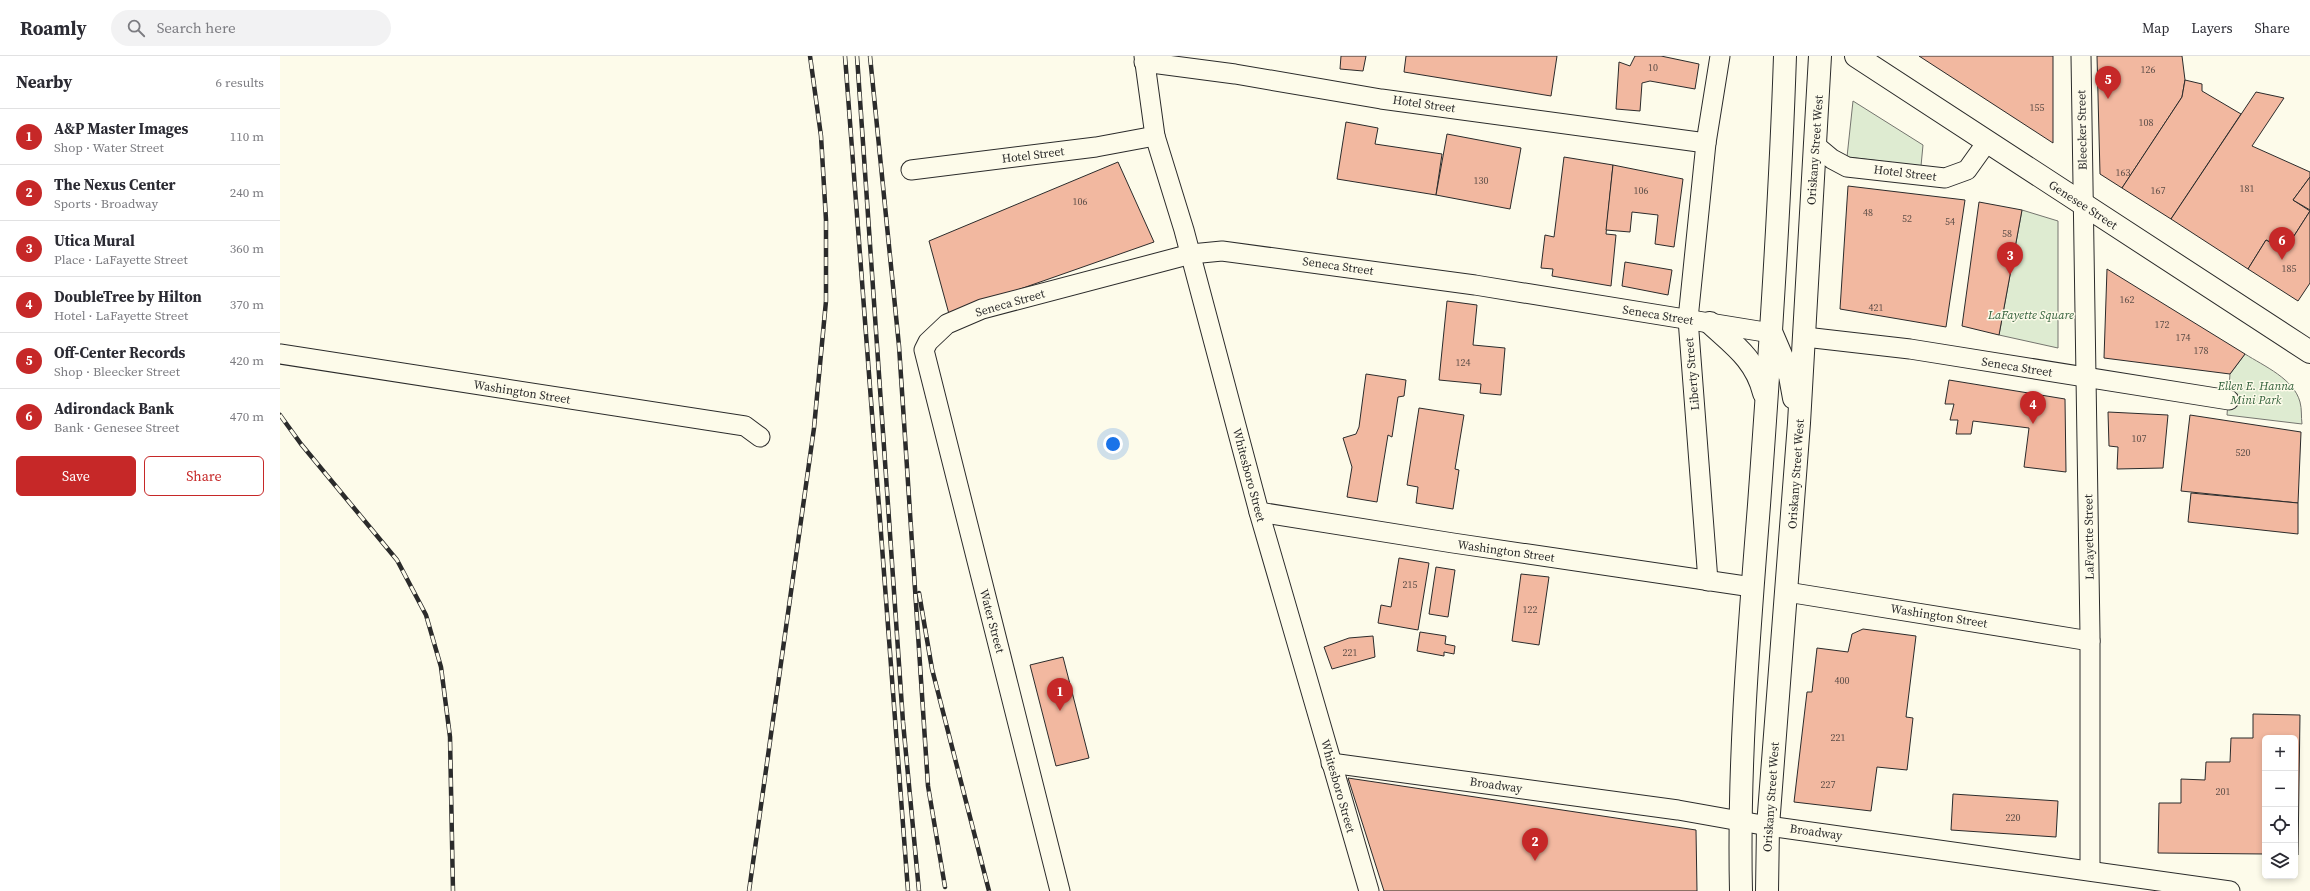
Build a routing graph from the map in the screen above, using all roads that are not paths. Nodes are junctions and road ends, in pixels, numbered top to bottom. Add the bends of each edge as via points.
1 (1720, 56) edge
2 (1785, 56) edge
3 (1820, 56) edge
4 (1856, 56) edge
5 (2081, 56) edge
6 (1144, 59) edge
7 (1155, 136) junction
8 (1987, 142) junction
9 (1706, 143) junction
10 (1814, 144) junction
11 (911, 170) dead end
12 (2082, 204) junction
13 (1191, 254) junction
14 (1688, 320) junction
15 (1710, 323) junction
16 (1771, 333) junction
17 (1805, 337) junction
18 (924, 350) joint
19 (2310, 352) edge
20 (280, 354) edge
21 (2086, 378) junction
22 (2230, 400) dead end
23 (1766, 403) junction
24 (1799, 423) junction
25 (760, 437) dead end
26 (1259, 512) junction
27 (1708, 580) junction
28 (1752, 587) junction
29 (1787, 592) junction
30 (2090, 641) junction
31 (1331, 763) junction
32 (1739, 820) junction
33 (1768, 826) junction
34 (2090, 870) junction
35 (1060, 891) edge
36 (1368, 891) edge
37 (1741, 891) edge
38 (1766, 891) edge
39 (2230, 891) edge

1 - 9 street, Liberty Street
2 - 16 main road
3 - 10 main road, Oriskany Street West
4 - 8 main road, Genesee Street
5 - 12 street, Bleecker Street
6 - 7 street, Whitesboro Street
6 - 9 street, Hotel Street via 1381,99
7 - 11 street, Hotel Street via 1096,147
7 - 13 street, Whitesboro Street
8 - 10 street, Hotel Street via 1967,170 1945,178 1846,167
8 - 12 main road, Genesee Street
9 - 14 street, Liberty Street
10 - 17 main road, Oriskany Street West
12 - 19 main road, Genesee Street
12 - 21 street, LaFayette Street
13 - 14 street, Seneca Street via 1222,250 1475,285
13 - 18 street, Seneca Street via 982,309 946,324 928,342
13 - 26 street, Whitesboro Street
14 - 15 street, Seneca Street
14 - 27 street, Liberty Street
15 - 16 street, Seneca Street
15 - 23 main road via 1750,359 1760,378
16 - 23 main road
16 - 24 main road via 1790,376
17 - 21 street, Seneca Street via 1910,349
17 - 24 main road, Oriskany Street West
18 - 35 street, Water Street
20 - 25 street, Washington Street via 744,426
21 - 22 street, Seneca Street
21 - 30 street, LaFayette Street
23 - 28 main road
24 - 29 main road, Oriskany Street West
26 - 27 street, Washington Street
26 - 31 street, Whitesboro Street
27 - 28 street, Washington Street
28 - 32 main road
29 - 30 street, Washington Street
29 - 33 main road, Oriskany Street West
30 - 34 street, LaFayette Street
31 - 32 street, Broadway
31 - 36 street, Whitesboro Street
32 - 33 street, Broadway
32 - 37 main road
33 - 34 street, Broadway
33 - 38 main road, Oriskany Street West
34 - 39 street, Broadway

